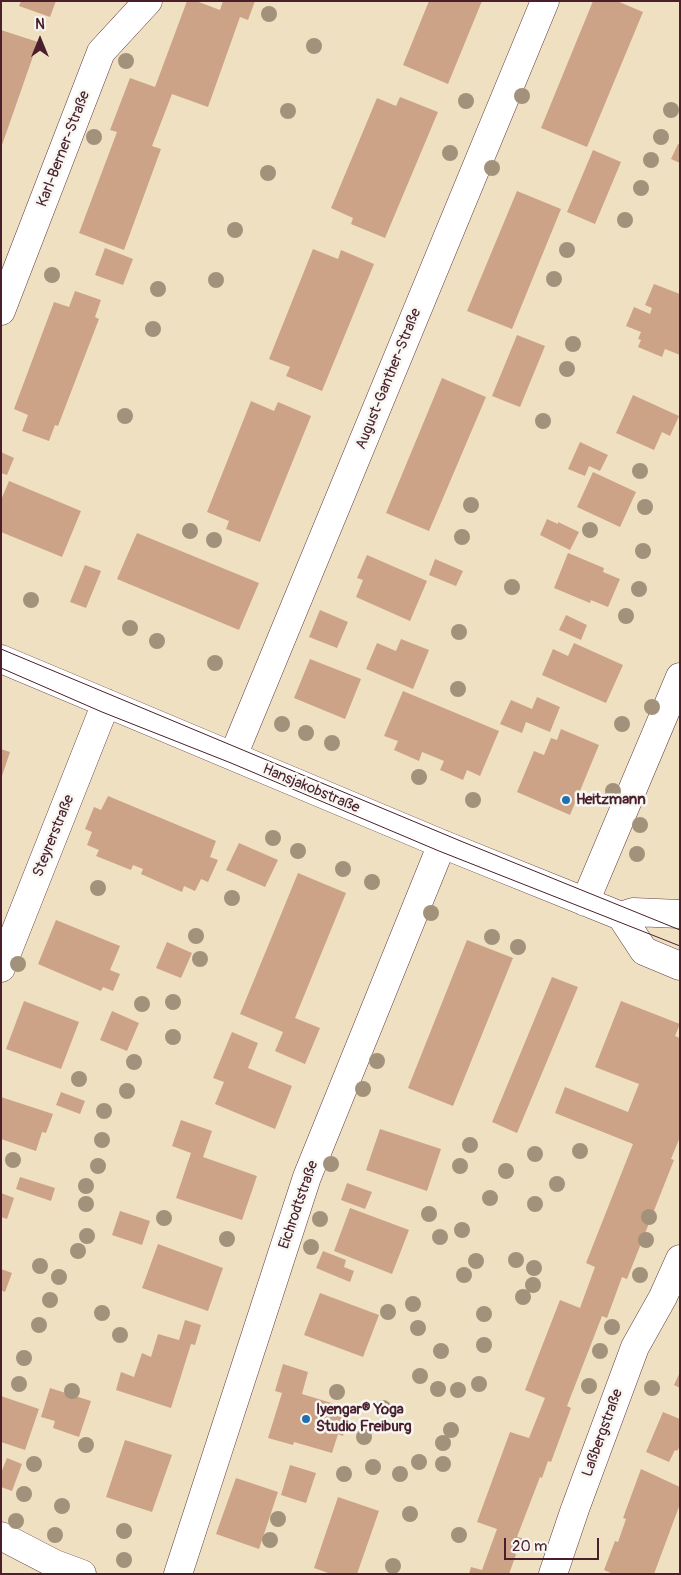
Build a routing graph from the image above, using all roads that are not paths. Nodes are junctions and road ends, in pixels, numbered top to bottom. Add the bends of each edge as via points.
1 (148, 1) edge
2 (545, 1) edge
3 (1, 310) edge
4 (1, 659) edge
5 (680, 677) edge
6 (106, 704) junction
7 (233, 756) junction
8 (442, 844) junction
9 (585, 902) junction
10 (680, 914) edge
11 (621, 916) junction
12 (680, 966) edge
13 (1, 968) edge
14 (680, 1259) edge
15 (671, 1300) edge
16 (1, 1536) edge
17 (82, 1574) edge
18 (178, 1574) edge
19 (553, 1574) edge

1 - 3 street, Karl-Berner-Straße via 101,52
2 - 7 street, August-Ganther-Straße
4 - 6 street, Hansjakobstraße
5 - 9 street
6 - 7 street, Hansjakobstraße
6 - 13 street, Steyrerstraße
7 - 8 street, Hansjakobstraße
8 - 9 street, Hansjakobstraße
8 - 18 street, Eichrodtstraße via 307,1177
9 - 11 street, Hansjakobstraße
10 - 11 street, Hansjakobstraße via 633,912
11 - 12 street via 644,951
14 - 15 street, Laßbergstraße
15 - 19 street, Laßbergstraße via 635,1347
16 - 17 street

